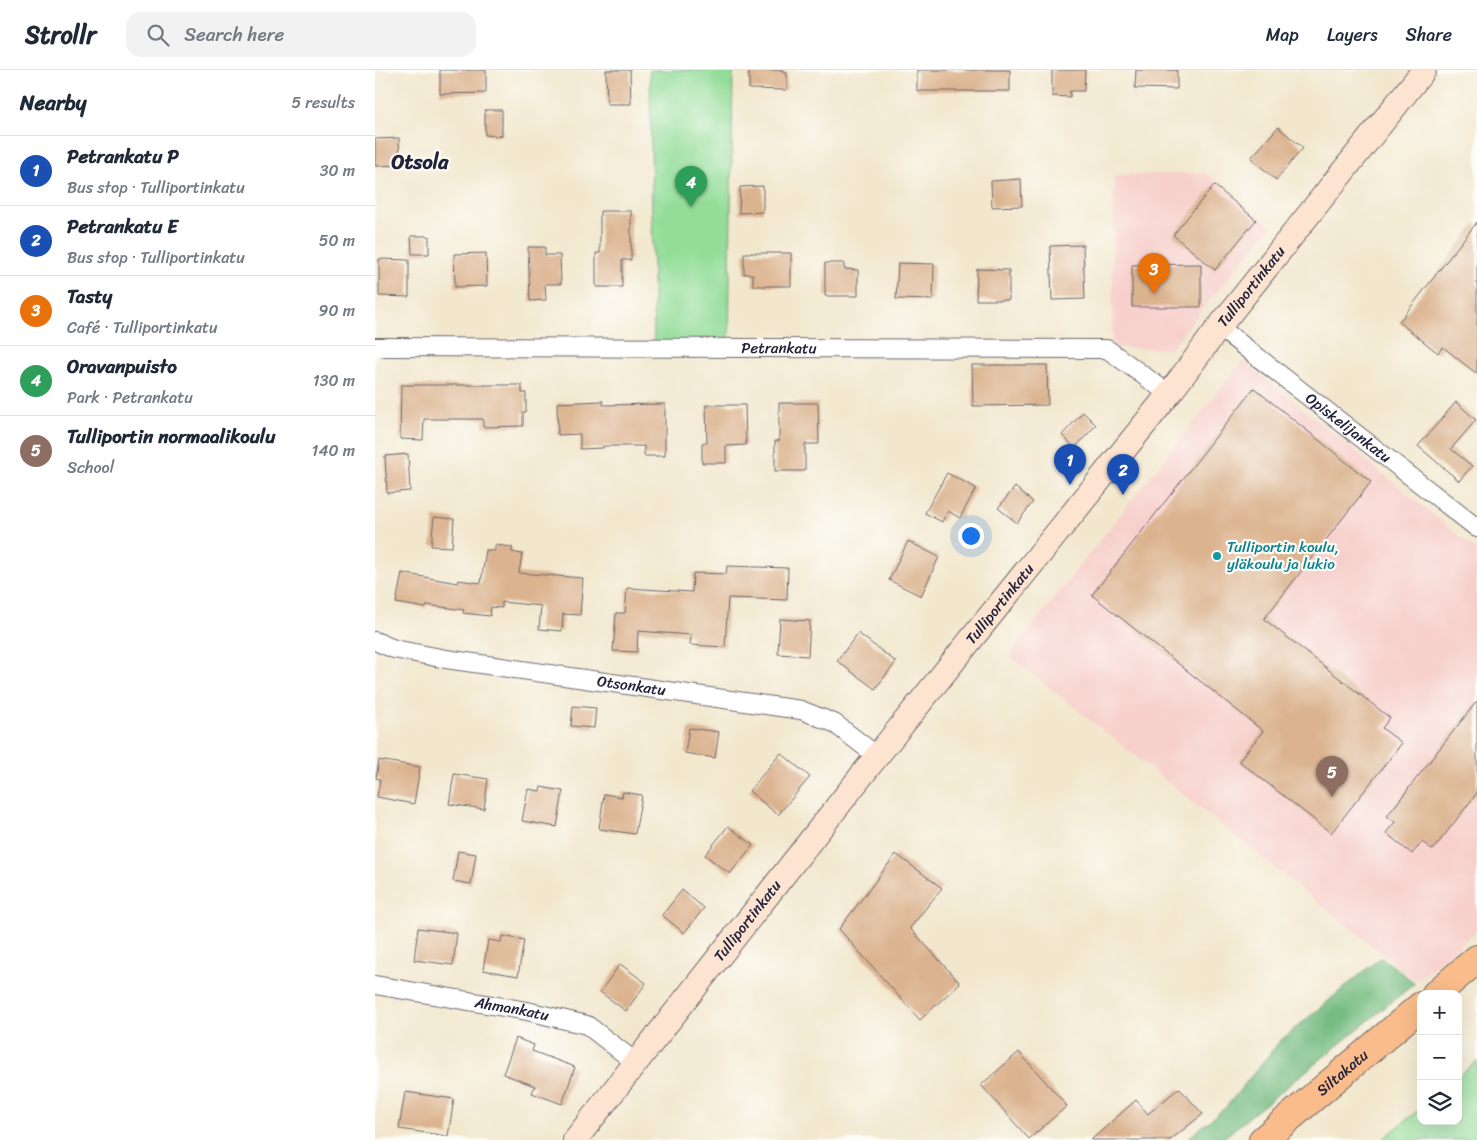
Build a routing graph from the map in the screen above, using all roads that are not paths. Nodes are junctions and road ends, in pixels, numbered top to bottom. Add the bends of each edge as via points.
1 (1416, 73) edge
2 (1219, 328) junction
3 (375, 346) edge
4 (1169, 394) junction
5 (1477, 528) edge
6 (375, 641) edge
7 (877, 756) junction
8 (1477, 959) edge
9 (375, 985) edge
10 (1440, 990) edge
11 (1417, 1009) edge
12 (635, 1065) junction
13 (575, 1140) edge
14 (1263, 1140) edge

1 - 2 street, Tulliportinkatu
2 - 4 street, Tulliportinkatu
2 - 5 street, Opiskelijankatu
3 - 4 street, Petrankatu via 1107,349
4 - 7 street, Tulliportinkatu
6 - 7 street, Otsonkatu via 394,649 446,659 801,710 834,723
7 - 12 street, Tulliportinkatu
8 - 10 main road
9 - 12 street, Ahmankatu via 527,1011 587,1025
11 - 14 main road, Siltakatu
12 - 13 street, Tulliportinkatu

